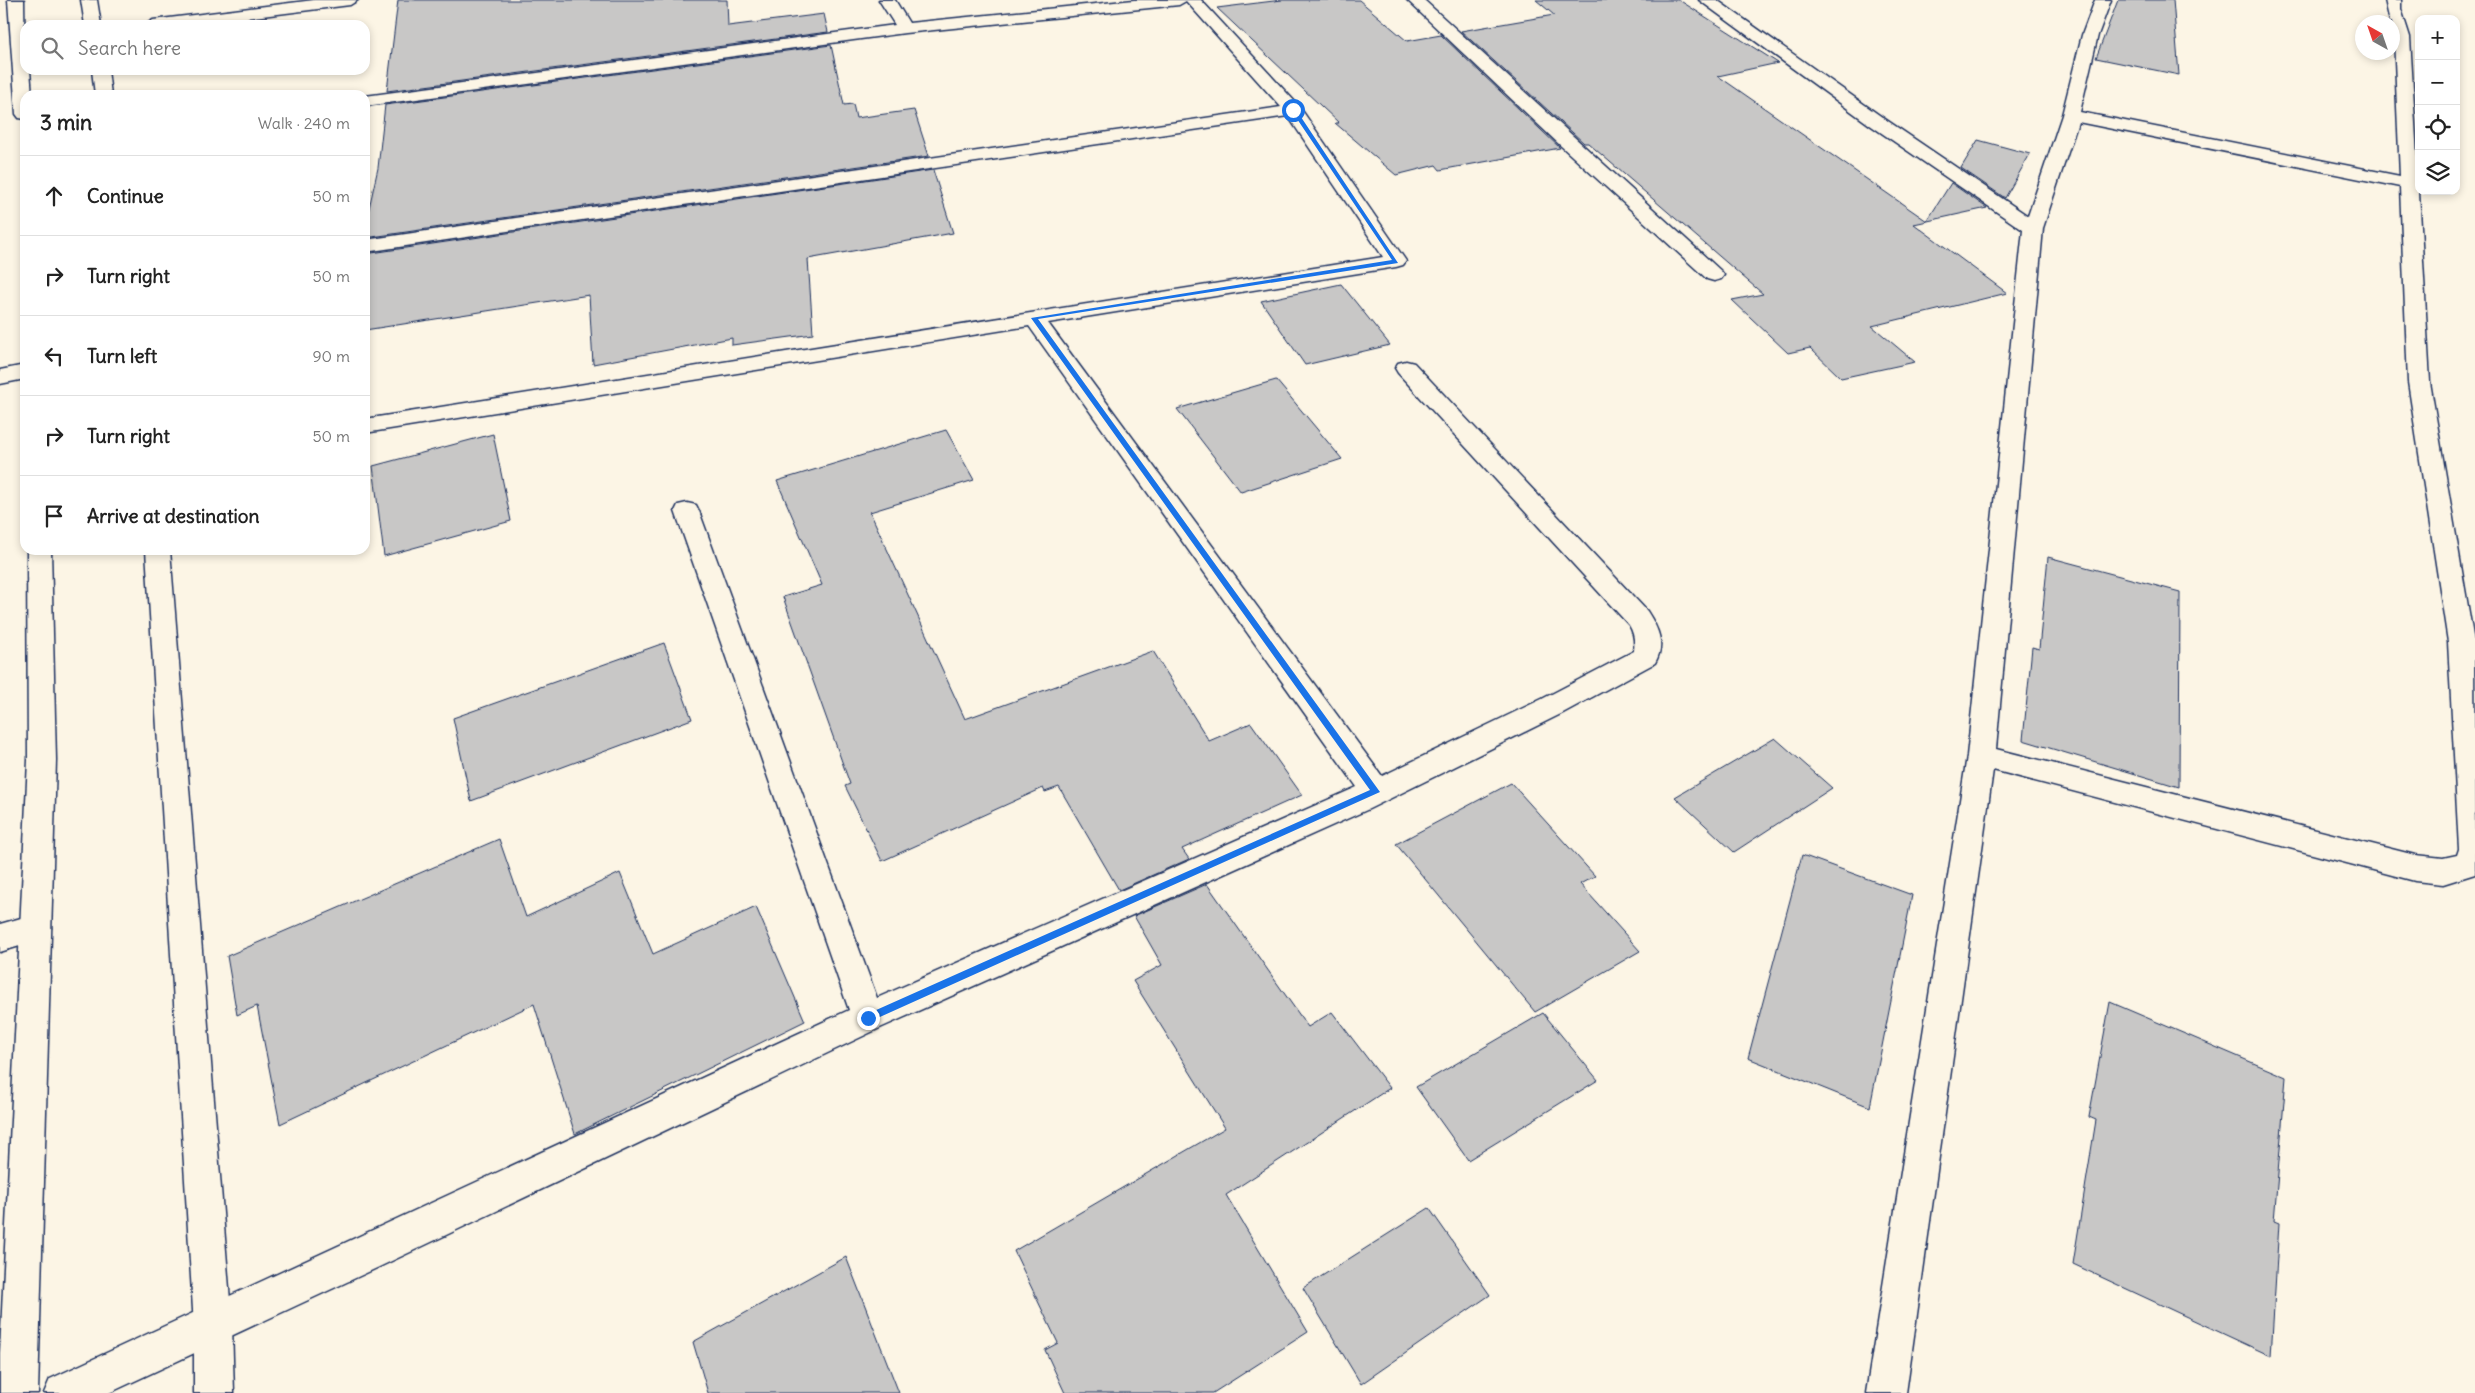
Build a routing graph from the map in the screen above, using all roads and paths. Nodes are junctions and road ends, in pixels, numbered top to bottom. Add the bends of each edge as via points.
1 (16, 0) edge
2 (89, 0) edge
3 (350, 0) edge
4 (887, 0) edge
5 (1179, 0) edge
6 (1193, 0) edge
7 (1415, 0) edge
8 (1707, 0) edge
9 (2103, 0) edge
10 (2394, 0) edge
11 (92, 20) edge
12 (192, 20) edge
13 (905, 28) junction
14 (20, 51) edge
15 (22, 75) edge
16 (101, 75) edge
17 (23, 90) edge
18 (103, 90) edge
19 (370, 100) edge
20 (1293, 110) junction
21 (2071, 115) junction
22 (2410, 184) junction
23 (2033, 228) junction
24 (370, 245) edge
25 (1714, 275) dead end
26 (1034, 318) junction
27 (1406, 368) dead end
28 (20, 373) edge
29 (0, 377) edge
30 (370, 425) edge
31 (687, 511) dead end
32 (39, 555) edge
33 (158, 555) edge
34 (1981, 756) junction
35 (1376, 792) junction
36 (35, 928) junction
37 (0, 938) edge
38 (868, 1018) junction
39 (213, 1326) junction
40 (18, 1393) edge
41 (64, 1393) edge
42 (214, 1393) edge
43 (1886, 1393) edge

1 - 14 street
2 - 11 street
3 - 12 street
4 - 13 street
5 - 13 street
6 - 20 street
7 - 25 street
8 - 23 street
9 - 21 street via 2090,35
10 - 22 street via 2393,9 2402,37
13 - 19 street
15 - 17 street
16 - 18 street
20 - 24 street
20 - 26 street via 1396,261
21 - 22 street
21 - 23 street
22 - 34 street via 2419,382 2461,642 2474,849 2469,863 2454,871 2415,868
23 - 34 street
26 - 30 street
26 - 35 street
27 - 35 street via 1638,618 1647,631 1649,642 1646,656 1569,699
28 - 29 street
31 - 38 street
32 - 36 street via 42,760
33 - 39 street
34 - 43 street
35 - 38 street
36 - 37 street
36 - 40 street
38 - 39 street
39 - 41 street
39 - 42 street

